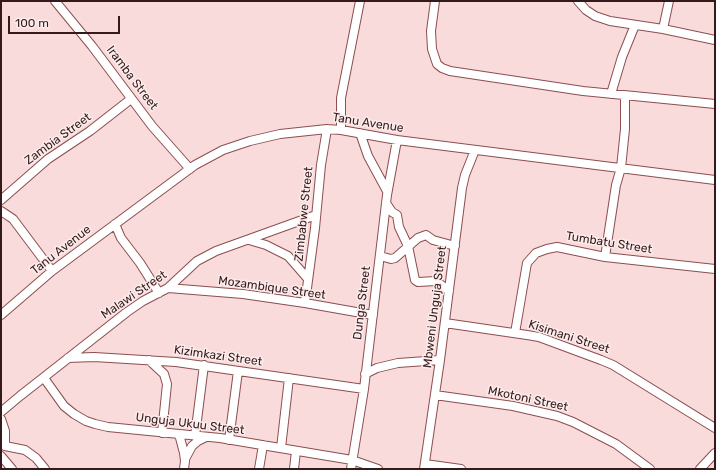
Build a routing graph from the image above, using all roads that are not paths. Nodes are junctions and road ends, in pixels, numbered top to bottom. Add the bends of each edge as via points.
1 (55, 1) edge
2 (360, 1) edge
3 (434, 1) edge
4 (578, 1) edge
5 (669, 1) edge
6 (635, 25) junction
7 (663, 29) junction
8 (715, 40) edge
9 (611, 94) junction
10 (625, 96) junction
11 (131, 99) junction
12 (715, 104) edge
13 (328, 129) junction
14 (341, 130) junction
15 (360, 133) junction
16 (397, 140) junction
17 (475, 150) junction
18 (621, 168) junction
19 (190, 169) junction
20 (715, 180) edge
21 (387, 191) junction
22 (1, 200) edge
23 (386, 203) junction
24 (1, 211) edge
25 (316, 215) junction
26 (115, 224) junction
27 (249, 240) junction
28 (408, 246) junction
29 (455, 246) junction
30 (380, 256) junction
31 (605, 257) junction
32 (715, 269) edge
33 (52, 271) junction
34 (308, 279) junction
35 (168, 288) junction
36 (449, 291) junction
37 (159, 293) junction
38 (305, 303) junction
39 (1, 315) edge
40 (373, 315) junction
41 (445, 323) junction
42 (515, 332) junction
43 (68, 358) junction
44 (149, 360) junction
45 (440, 360) junction
46 (204, 365) junction
47 (238, 371) junction
48 (365, 374) junction
49 (44, 378) junction
50 (289, 378) junction
51 (364, 389) junction
52 (435, 395) junction
53 (1, 412) edge
54 (1, 419) edge
55 (715, 428) edge
56 (162, 432) junction
57 (178, 434) junction
58 (195, 436) junction
59 (206, 437) junction
60 (229, 440) junction
61 (263, 445) junction
62 (281, 448) junction
63 (296, 451) junction
64 (715, 453) edge
65 (1, 456) edge
66 (185, 460) junction
67 (352, 460) junction
68 (425, 466) edge
69 (12, 469) edge
70 (45, 469) edge
71 (184, 469) edge
72 (259, 469) edge
73 (294, 469) edge
74 (351, 469) edge
75 (378, 469) edge
76 (461, 469) edge
77 (650, 469) edge
78 (700, 469) edge

1 - 11 street, Iramba Street
2 - 14 street via 341,98
3 - 9 street via 432,49 437,64 442,68
4 - 6 street via 595,16
5 - 7 street
6 - 7 street
6 - 9 street
7 - 8 street
9 - 10 street
10 - 12 street
10 - 18 street
11 - 19 street, Iramba Street
11 - 22 street, Zambia Street via 48,159
13 - 14 street, Tanu Avenue
13 - 19 street, Tanu Avenue via 280,134 250,141 223,150
13 - 25 street, Zimbabwe Street
14 - 15 street, Tanu Avenue
15 - 16 street, Tanu Avenue
15 - 21 street via 368,156
16 - 17 street, Tanu Avenue
16 - 21 street, Dunga Street
17 - 18 street, Tanu Avenue
17 - 29 street, Mbweni Unguja Street via 465,176
18 - 20 street, Tanu Avenue
18 - 31 street
19 - 26 street, Tanu Avenue
21 - 23 street, Dunga Street
23 - 28 street via 397,216
23 - 30 street, Dunga Street
24 - 33 street via 13,219
25 - 27 street, Malawi Street
25 - 34 street, Zimbabwe Street
26 - 33 street, Tanu Avenue
26 - 37 street via 121,238
27 - 34 street via 288,256
27 - 35 street, Malawi Street via 204,256
28 - 29 street via 426,235 433,240
28 - 30 street via 395,258
28 - 36 street via 415,280 436,281
29 - 36 street, Mbweni Unguja Street
30 - 40 street, Dunga Street
31 - 32 street, Tumbatu Street
31 - 42 street, Tumbatu Street via 557,247 547,248 533,256 527,263
33 - 39 street, Tanu Avenue
34 - 38 street, Zimbabwe Street
35 - 37 street, Malawi Street
35 - 38 street, Mozambique Street via 243,294
36 - 41 street, Mbweni Unguja Street
37 - 43 street, Malawi Street via 127,312
38 - 40 street, Mozambique Street
40 - 48 street, Dunga Street
41 - 42 street, Kisimani Street
41 - 45 street, Mbweni Unguja Street
42 - 55 street, Kisimani Street via 613,365
43 - 44 street, Kizimkazi Street
43 - 49 street, Malawi Street
44 - 46 street, Kizimkazi Street
44 - 56 street via 164,374 167,384
45 - 48 street via 398,363
45 - 52 street, Mbweni Unguja Street
46 - 47 street, Kizimkazi Street
46 - 58 street
47 - 50 street, Kizimkazi Street
47 - 60 street
48 - 51 street, Dunga Street
49 - 53 street, Malawi Street
49 - 56 street, Unguja Ukuu Street via 64,406 86,422 108,427
50 - 51 street, Kizimkazi Street
50 - 62 street
51 - 67 street, Dunga Street
52 - 68 street, Mbweni Unguja Street
52 - 77 street, Mkotoni Street via 513,406 557,416 610,441
54 - 70 street via 5,431 5,446 25,450
56 - 57 street, Unguja Ukuu Street
57 - 58 street, Unguja Ukuu Street
57 - 66 street
58 - 59 street, Unguja Ukuu Street
59 - 60 street, Unguja Ukuu Street
59 - 66 street via 192,446
60 - 61 street, Unguja Ukuu Street
61 - 62 street, Unguja Ukuu Street
61 - 72 street
62 - 63 street, Unguja Ukuu Street
63 - 67 street, Unguja Ukuu Street
63 - 73 street
64 - 78 street
65 - 69 street
66 - 71 street
67 - 74 street, Dunga Street
67 - 75 street, Unguja Ukuu Street
68 - 76 street

